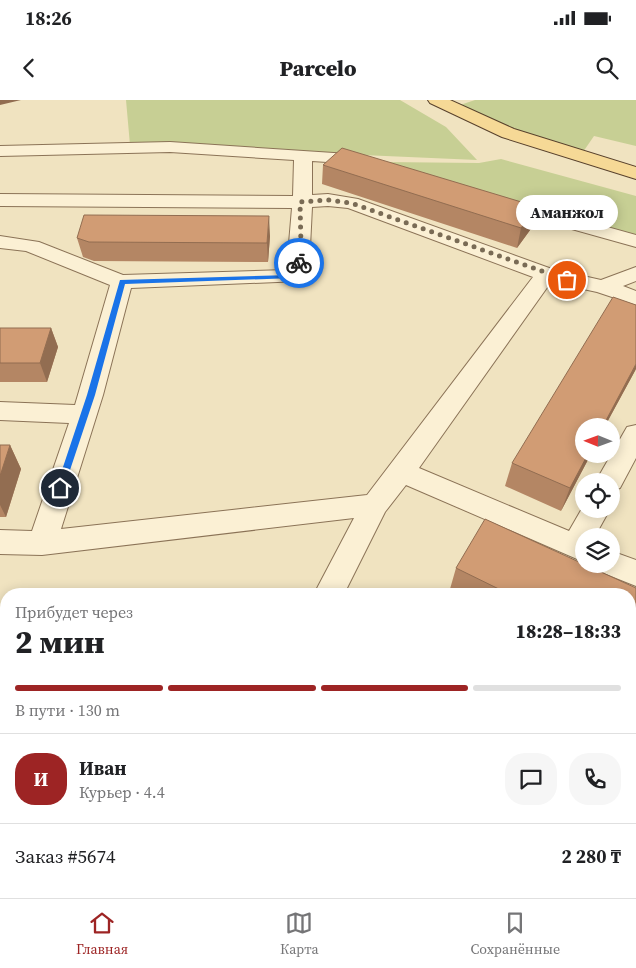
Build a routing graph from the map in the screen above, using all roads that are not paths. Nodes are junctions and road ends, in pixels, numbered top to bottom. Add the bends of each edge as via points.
1 (436, 100) edge
2 (0, 151) edge
3 (302, 156) junction
4 (380, 169) edge
5 (636, 173) edge
6 (484, 198) edge
7 (0, 200) edge
8 (300, 202) junction
9 (636, 241) edge
10 (0, 242) edge
11 (636, 273) edge
12 (546, 274) junction
13 (122, 282) junction
14 (603, 287) junction
15 (636, 298) edge
16 (0, 411) edge
17 (83, 414) junction
18 (636, 434) edge
19 (401, 472) junction
20 (614, 473) edge
21 (375, 504) junction
22 (0, 542) edge
23 (42, 542) junction
24 (575, 546) edge
25 (620, 566) edge
26 (636, 574) edge
27 (332, 588) edge

1 - 5 main road via 508,133
2 - 3 street via 170,147
3 - 4 street via 343,158
3 - 8 street
6 - 9 street
7 - 8 street
8 - 12 street via 328,200 351,203
8 - 13 street via 301,246 298,267 293,276
10 - 13 street via 26,244
11 - 14 street
12 - 14 street
12 - 19 street
13 - 17 street
14 - 15 street
16 - 17 street
17 - 23 street
18 - 20 street
19 - 21 street
19 - 24 street
21 - 23 street
21 - 27 street
22 - 23 street
25 - 26 street

